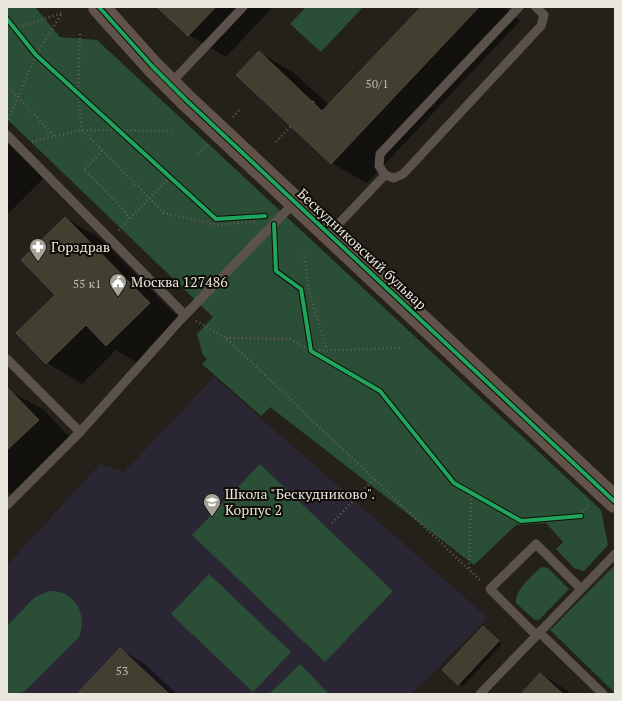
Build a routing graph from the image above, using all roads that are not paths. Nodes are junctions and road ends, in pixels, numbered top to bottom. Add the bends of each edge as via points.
1 (99, 7) edge
2 (244, 7) edge
3 (519, 7) edge
4 (536, 7) edge
5 (170, 84) junction
6 (7, 135) edge
7 (384, 175) junction
8 (295, 202) junction
9 (329, 234) junction
10 (185, 314) junction
11 (7, 359) edge
12 (80, 432) junction
13 (615, 502) edge
14 (7, 505) edge
15 (615, 554) edge
16 (581, 589) junction
17 (537, 634) junction
18 (480, 694) edge
19 (603, 694) edge

1 - 5 street, Бескудниковский бульвар
2 - 5 lane
3 - 7 lane via 380,154 379,166
4 - 7 lane via 544,15 542,26 403,174 394,178
5 - 8 street, Бескудниковский бульвар
6 - 10 lane
7 - 9 lane
8 - 9 street, Бескудниковский бульвар
8 - 10 lane
9 - 13 street, Бескудниковский бульвар
10 - 12 lane
11 - 12 lane
12 - 14 lane
15 - 16 lane
16 - 17 lane
16 - 17 lane via 536,544 490,589
17 - 18 lane
17 - 19 lane

